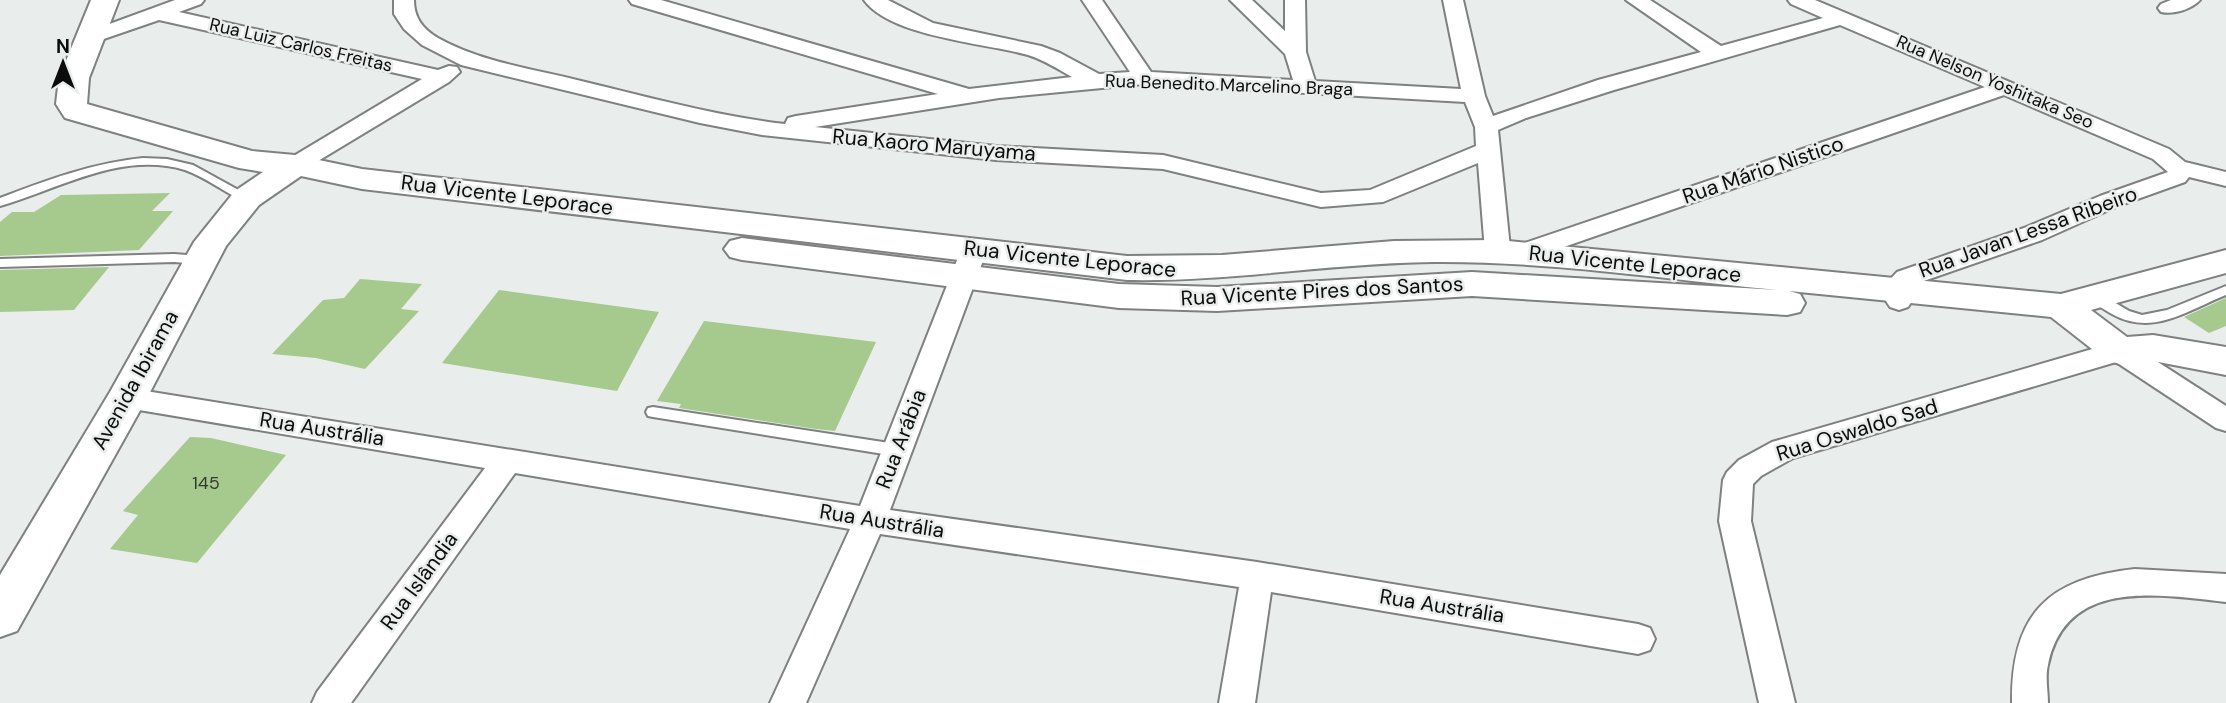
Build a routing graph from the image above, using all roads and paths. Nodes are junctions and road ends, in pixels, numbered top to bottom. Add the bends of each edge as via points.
1 (105, 0) edge
2 (194, 0) edge
3 (404, 0) edge
4 (639, 0) edge
5 (874, 0) edge
6 (1092, 0) edge
7 (1240, 0) edge
8 (1453, 0) edge
9 (1636, 0) edge
10 (1798, 0) edge
11 (2190, 0) edge
12 (2168, 8) dead end
13 (1295, 9) edge
14 (161, 14) junction
15 (1844, 18) junction
16 (1266, 24) junction
17 (92, 37) junction
18 (1295, 52) junction
19 (1716, 52) junction
20 (469, 60) junction
21 (440, 77) junction
22 (1144, 78) junction
23 (1095, 81) junction
24 (1305, 85) junction
25 (2007, 87) junction
26 (969, 96) junction
27 (1474, 96) junction
28 (762, 128) junction
29 (1487, 139) junction
30 (2177, 172) junction
31 (267, 175) junction
32 (2226, 179) edge
33 (0, 202) edge
34 (1509, 252) junction
35 (200, 260) junction
36 (0, 263) edge
37 (968, 264) junction
38 (2222, 273) edge
39 (1765, 290) junction
40 (1897, 296) junction
41 (2090, 310) junction
42 (2120, 351) junction
43 (2226, 361) edge
44 (127, 398) junction
45 (653, 412) dead end
46 (2226, 420) edge
47 (897, 450) junction
48 (509, 459) junction
49 (870, 520) junction
50 (1257, 576) junction
51 (2226, 588) edge
52 (0, 617) edge
53 (1638, 639) dead end
54 (330, 703) edge
55 (788, 703) edge
56 (1237, 703) edge
57 (1777, 703) edge
58 (2030, 703) edge

1 - 17 main road
2 - 14 street
3 - 20 street, Rua Kaoro Maruyama via 404,14 429,41
4 - 26 street
5 - 23 street, Rua Benedito Marcelino Braga via 927,28 1034,50
6 - 22 street
7 - 16 street
8 - 27 street
9 - 19 street
10 - 15 street, Rua Nelson Yoshitaka Seo
11 - 12 street
13 - 16 street via 1278,24
13 - 18 street
14 - 17 street
14 - 21 street, Rua Luiz Carlos Freitas
15 - 19 street
15 - 25 street, Rua Nelson Yoshitaka Seo
16 - 18 street
17 - 31 main road via 74,78 71,104 76,111
18 - 24 street
19 - 29 street via 1553,101
20 - 21 street
20 - 28 street, Rua Kaoro Maruyama
21 - 31 street
22 - 23 street, Rua Benedito Marcelino Braga
22 - 24 street, Rua Benedito Marcelino Braga
23 - 26 street
24 - 27 street, Rua Benedito Marcelino Braga
25 - 30 street, Rua Nelson Yoshitaka Seo via 2161,155
25 - 34 street, Rua Mário Nistico
26 - 28 street
27 - 29 street
28 - 29 street, Rua Kaoro Maruyama via 996,153 1163,162 1321,200 1345,201 1374,197
29 - 34 street
30 - 32 street
30 - 40 street, Rua Javan Lessa Ribeiro via 2033,234 1906,278 1900,282
31 - 33 lane via 148,161 110,165
31 - 35 main road, Avenida Ibirama
31 - 37 main road, Rua Vicente Pires dos Santos via 352,196
34 - 37 main road, Rua Vicente Leporace via 1378,253 1193,270
34 - 39 main road, Rua Vicente Leporace
35 - 36 lane
35 - 44 main road, Avenida Ibirama
37 - 39 main road, Rua Vicente Pires dos Santos via 1119,296 1186,298 1472,284
37 - 47 street, Rua Arábia
38 - 41 main road via 2175,276 2152,295
38 - 41 lane via 2164,316 2143,320
39 - 40 main road, Rua Vicente Pires dos Santos via 1847,299
40 - 41 main road, Rua Vicente Pires dos Santos
41 - 42 main road
42 - 43 main road via 2152,348
42 - 46 street
42 - 57 street, Rua Oswaldo Sad via 1783,450 1749,468 1738,480 1735,521
44 - 48 street, Rua Austrália
44 - 52 main road, Avenida Ibirama
45 - 47 lane
47 - 49 street, Rua Arábia
48 - 49 street, Rua Austrália
48 - 54 street, Rua Islândia
49 - 50 street, Rua Austrália
49 - 55 street, Rua Arábia
50 - 53 street, Rua Austrália
50 - 56 street
51 - 58 street via 2128,581 2100,585 2068,600 2042,629 2030,666

